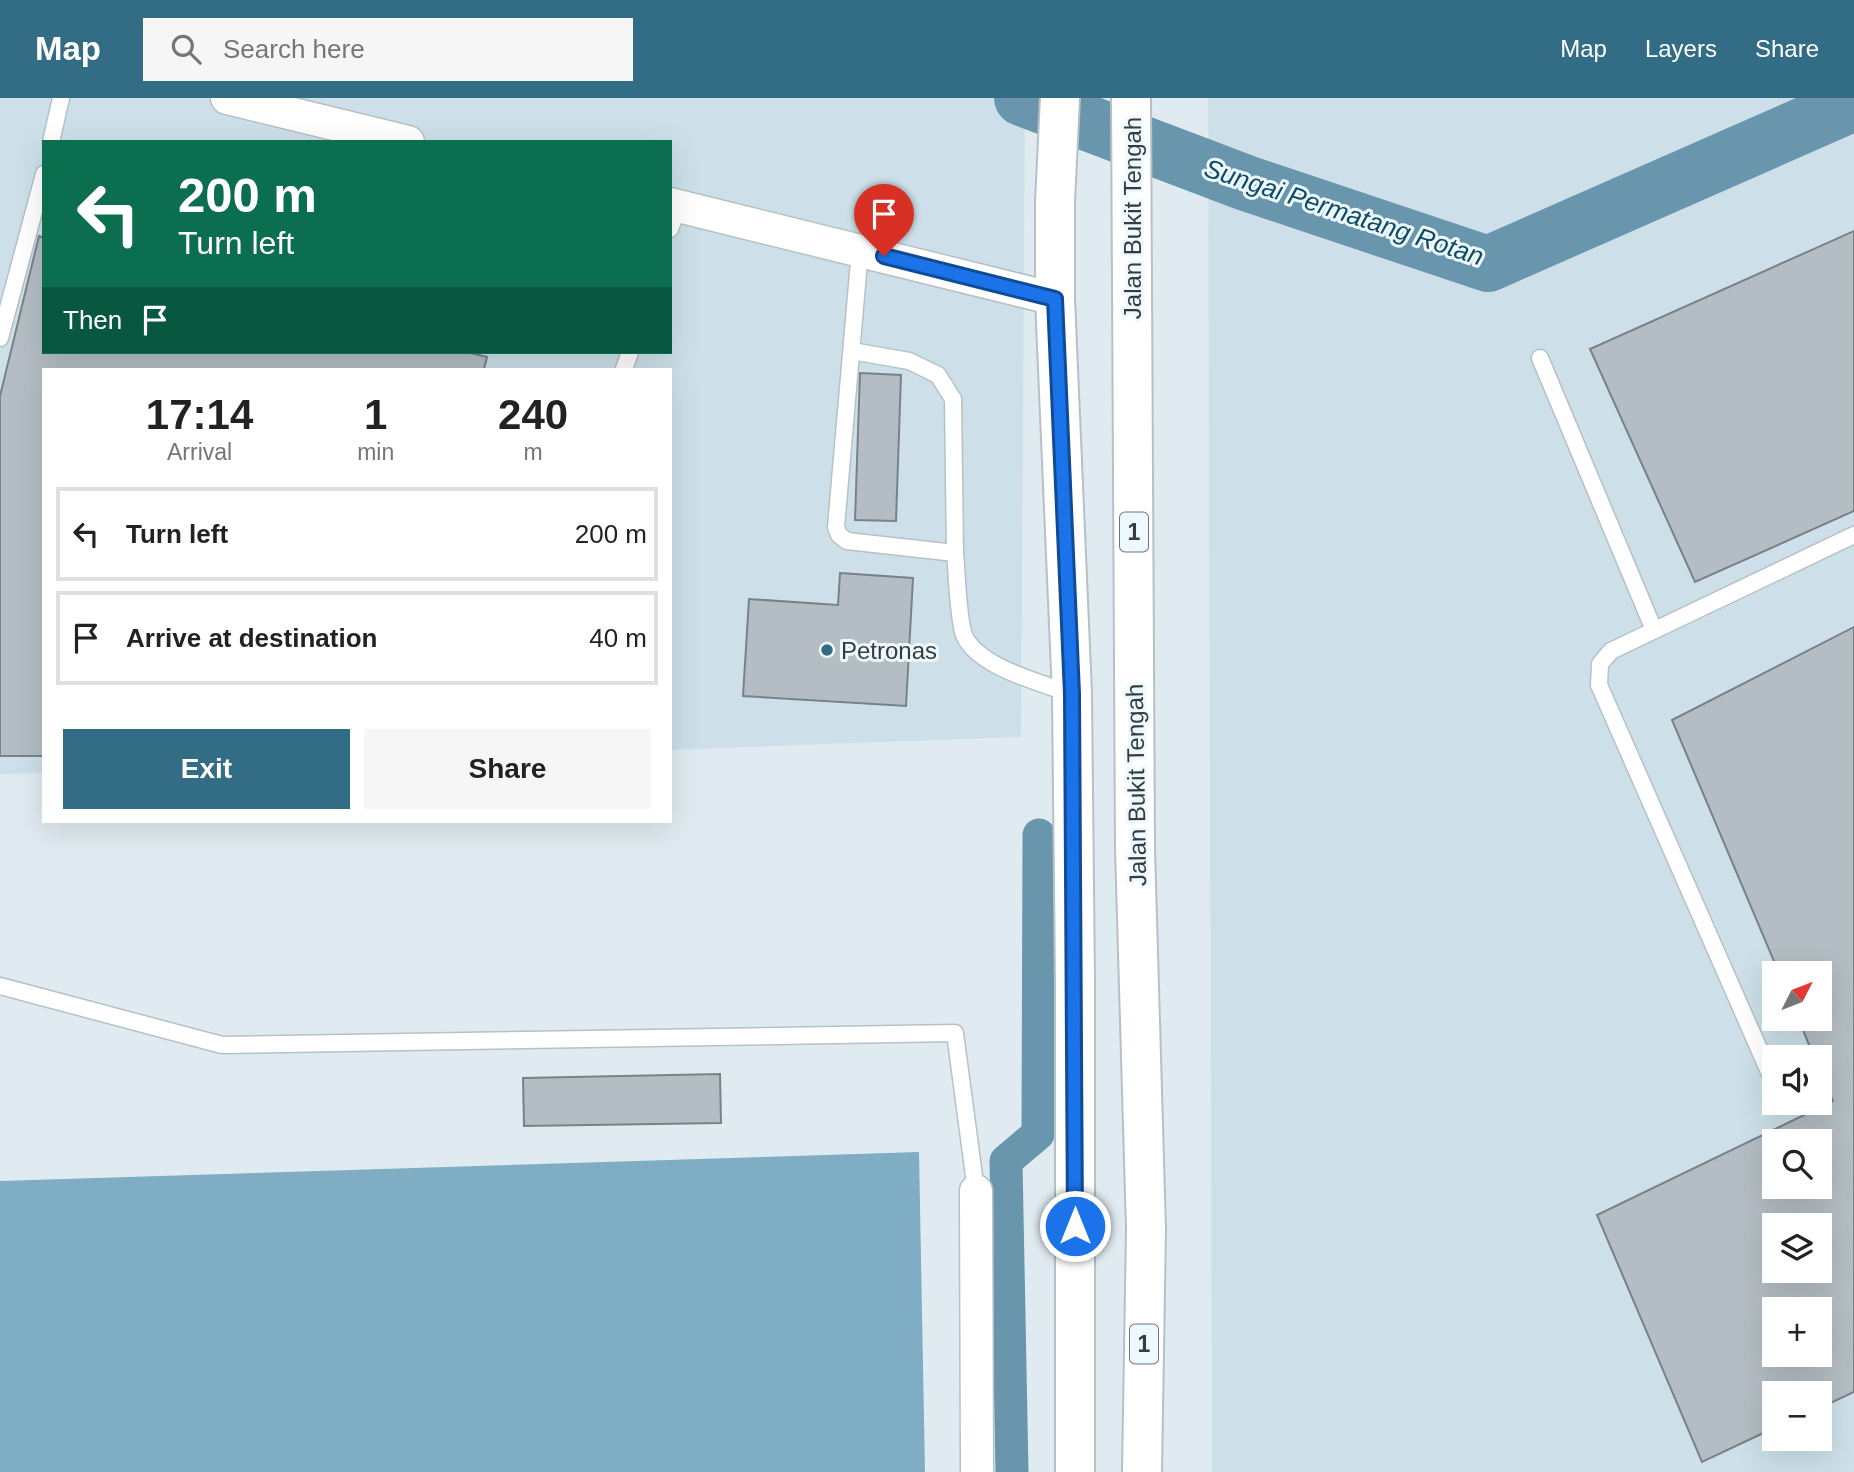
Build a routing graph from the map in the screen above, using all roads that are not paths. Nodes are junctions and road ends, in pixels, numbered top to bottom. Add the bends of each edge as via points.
1 (61, 98) edge
2 (227, 98) edge
3 (1060, 98) edge
4 (1131, 98) edge
5 (358, 136) edge
6 (51, 140) edge
7 (391, 140) edge
8 (42, 181) edge
9 (673, 213) edge
10 (860, 250) junction
11 (1055, 299) junction
12 (0, 338) edge
13 (852, 351) junction
14 (1540, 358) dead end
15 (1854, 535) edge
16 (955, 553) junction
17 (1654, 630) junction
18 (1072, 694) junction
19 (0, 986) edge
20 (1762, 1056) edge
21 (976, 1191) joint
22 (1144, 1468) edge
23 (977, 1472) edge
24 (1075, 1472) edge

1 - 6 lane
2 - 5 street
3 - 11 highway
4 - 22 highway, Jalan Bukit Tengah / 1 via 1135,849 1146,1229
5 - 7 street
8 - 12 lane
9 - 10 street
10 - 11 street
10 - 13 lane
11 - 18 highway
13 - 16 lane via 909,361 938,375 953,399
13 - 16 lane via 836,527 839,535 846,541
14 - 17 lane
15 - 17 lane
16 - 18 lane via 964,634 974,652
17 - 20 lane via 1611,651 1600,664 1599,685
18 - 24 highway
19 - 21 lane via 222,1045 955,1033
21 - 23 street

